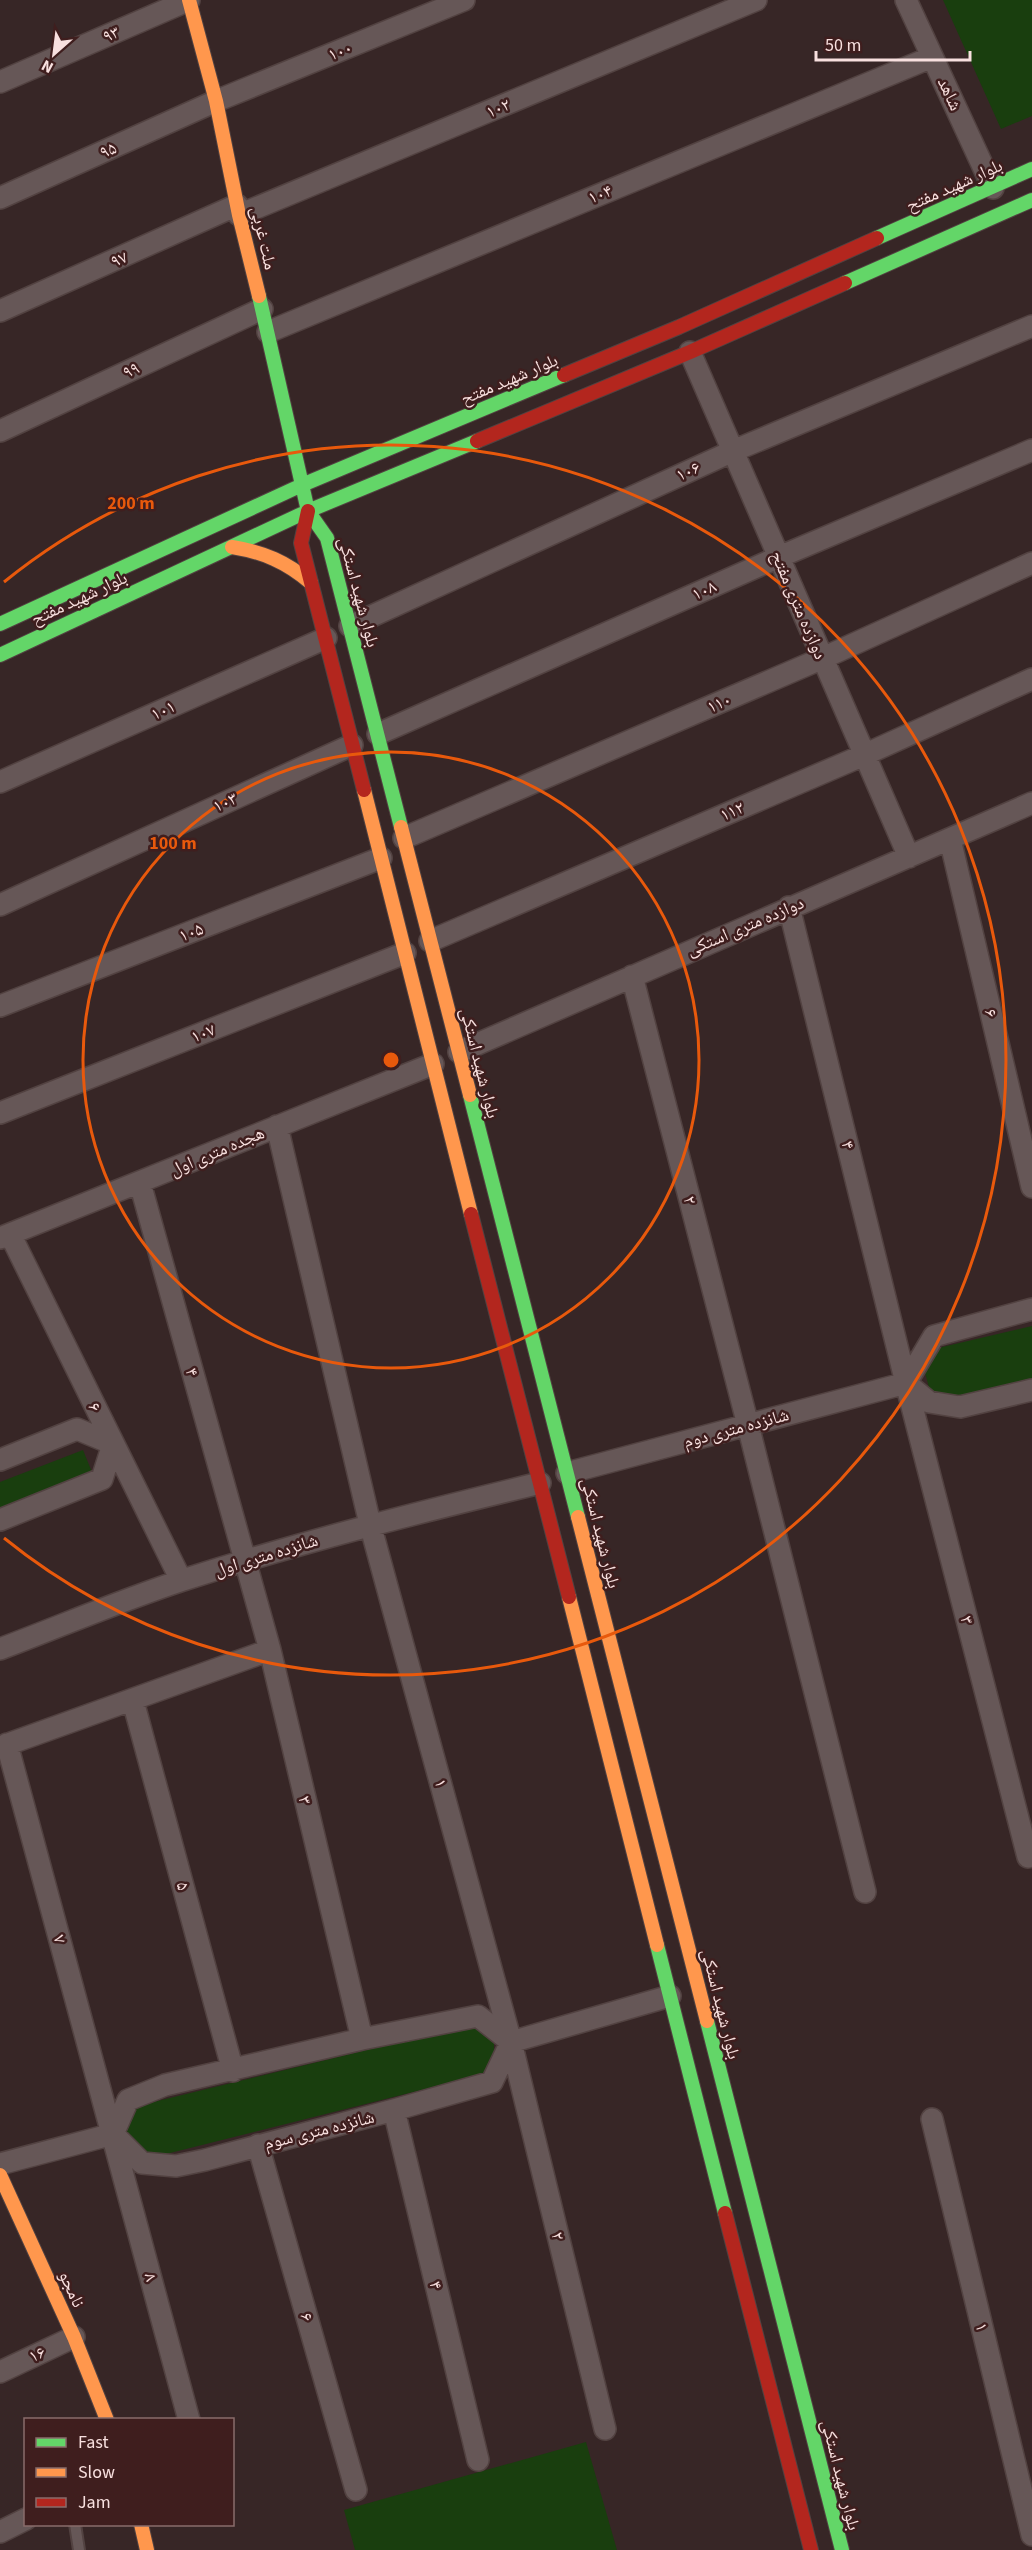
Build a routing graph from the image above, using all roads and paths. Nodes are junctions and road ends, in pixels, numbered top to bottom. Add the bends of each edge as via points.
1 (189, 0) edge
2 (464, 0) edge
3 (756, 0) edge
4 (906, 0) edge
5 (932, 57) junction
6 (0, 82) edge
7 (216, 101) junction
8 (1032, 169) edge
9 (993, 188) junction
10 (0, 198) edge
11 (1032, 200) edge
12 (238, 210) junction
13 (798, 274) junction
14 (811, 299) junction
15 (262, 309) junction
16 (0, 311) edge
17 (1032, 326) edge
18 (268, 332) junction
19 (690, 352) junction
20 (0, 430) edge
21 (1032, 450) edge
22 (733, 451) junction
23 (302, 485) junction
24 (308, 511) junction
25 (232, 547) junction
26 (779, 557) junction
27 (1032, 563) edge
28 (311, 583) junction
29 (0, 624) edge
30 (350, 626) junction
31 (326, 638) junction
32 (0, 655) edge
33 (823, 658) junction
34 (1032, 679) edge
35 (378, 734) junction
36 (352, 745) junction
37 (864, 755) junction
38 (0, 782) edge
39 (1032, 803) edge
40 (404, 838) junction
41 (950, 839) junction
42 (909, 857) junction
43 (381, 858) junction
44 (0, 905) edge
45 (789, 907) junction
46 (430, 940) junction
47 (405, 953) junction
48 (632, 976) junction
49 (0, 1005) edge
50 (459, 1052) junction
51 (433, 1064) junction
52 (0, 1113) edge
53 (277, 1126) junction
54 (140, 1183) junction
55 (1032, 1188) edge
56 (5, 1236) edge
57 (1032, 1309) edge
58 (906, 1383) junction
59 (1032, 1390) edge
60 (748, 1425) junction
61 (113, 1444) junction
62 (0, 1460) edge
63 (567, 1473) junction
64 (540, 1483) junction
65 (0, 1520) edge
66 (370, 1524) junction
67 (243, 1561) junction
68 (181, 1580) junction
69 (594, 1638) junction
70 (0, 1648) edge
71 (270, 1650) junction
72 (133, 1701) junction
73 (4, 1746) edge
74 (1028, 1857) dead end
75 (864, 1892) dead end
76 (670, 1996) junction
77 (362, 2039) junction
78 (511, 2042) junction
79 (233, 2071) junction
80 (394, 2110) junction
81 (932, 2119) dead end
82 (113, 2134) junction
83 (258, 2145) junction
84 (0, 2164) edge
85 (0, 2175) edge
86 (74, 2337) junction
87 (0, 2372) edge
88 (106, 2418) edge
89 (188, 2418) edge
90 (605, 2429) dead end
91 (478, 2460) dead end
92 (356, 2490) dead end
93 (24, 2520) edge
94 (75, 2526) edge
95 (141, 2526) edge
96 (0, 2532) edge
97 (1032, 2535) edge
98 (79, 2550) edge
99 (147, 2550) edge
100 (811, 2550) edge
101 (842, 2550) edge

1 - 6 street, ۹۳
1 - 7 main road, ملت غربی
2 - 7 street, ۱۰۰
3 - 12 street, ۱۰۲
4 - 5 street, شاهد
5 - 9 street, شاهد
5 - 18 street, ۱۰۴
7 - 10 street, ۹۵
7 - 12 main road, ملت غربی
8 - 9 main road, بلوار شهید مفتح
9 - 13 main road, بلوار شهید مفتح
11 - 14 main road, بلوار شهید مفتح
12 - 15 main road, ملت غربی
12 - 16 street, ۹۷
13 - 14 main road
13 - 23 main road, بلوار شهید مفتح
14 - 19 main road, بلوار شهید مفتح
15 - 18 main road, ملت غربی
15 - 20 street, ۹۹
17 - 22 street, ۱۰۶
18 - 23 main road, ملت غربی
19 - 22 street, دوازده متری مفتح
19 - 24 main road, بلوار شهید مفتح
21 - 26 street, ۱۰۸
22 - 26 street, دوازده متری مفتح
22 - 30 street, ۱۰۶
23 - 24 main road, ملت غربی
23 - 29 main road, بلوار شهید مفتح
24 - 25 main road, بلوار شهید مفتح
24 - 28 main road, بلوار شهید استکی via 301,543
24 - 30 main road, بلوار شهید استکی via 327,538
25 - 28 main road via 263,551 300,572
25 - 32 main road, بلوار شهید مفتح
26 - 33 street, دوازده متری مفتح
26 - 35 street, ۱۰۸
27 - 33 street, ۱۱۰
28 - 31 main road, بلوار شهید استکی
30 - 35 main road, بلوار شهید استکی
31 - 36 main road, بلوار شهید استکی
31 - 38 street, ۱۰۱
33 - 37 street, دوازده متری مفتح
33 - 40 street, ۱۱۰
34 - 37 street, ۱۱۲
35 - 40 main road, بلوار شهید استکی
36 - 43 main road, بلوار شهید استکی
36 - 44 street, ۱۰۳
37 - 42 street, دوازده متری مفتح
37 - 46 street, ۱۱۲
39 - 41 street, دوازده متری استکی
40 - 46 main road, بلوار شهید استکی
41 - 42 street, دوازده متری استکی
41 - 55 street, ۶
42 - 45 street, دوازده متری استکی
43 - 47 main road, بلوار شهید استکی
43 - 49 street, ۱۰۵
45 - 48 street, دوازده متری استکی
45 - 58 street, ۴
46 - 50 main road, بلوار شهید استکی
47 - 51 main road, بلوار شهید استکی
47 - 52 street, ۱۰۷
48 - 50 street, دوازده متری استکی
48 - 60 street, ۲
50 - 63 main road, بلوار شهید استکی
51 - 53 street, هجده متری اول
51 - 64 main road, بلوار شهید استکی
53 - 54 street, هجده متری اول
53 - 66 street
54 - 56 street, هجده متری اول
54 - 67 street, ۴
56 - 61 street, ۶
57 - 58 street via 934,1336
58 - 59 street via 929,1402 960,1407
58 - 60 street, شانزده متری دوم
58 - 74 street, ۳
60 - 63 street, شانزده متری دوم
60 - 75 street
61 - 62 street via 77,1429
61 - 65 street via 102,1479
61 - 68 street, ۶
63 - 69 main road, بلوار شهید استکی
64 - 66 street, شانزده متری اول
64 - 69 main road, بلوار شهید استکی
66 - 67 street, شانزده متری اول
66 - 78 street, ۱
67 - 68 street, شانزده متری اول
67 - 71 street, ۳
68 - 70 street, شانزده متری اول
69 - 76 main road, بلوار شهید استکی
69 - 101 main road, بلوار شهید استکی
71 - 72 street
71 - 77 street, ۳
72 - 73 street
72 - 79 street, ۵
73 - 82 street, ۷
76 - 78 street
76 - 100 main road, بلوار شهید استکی
77 - 78 street via 478,2016
77 - 79 street
78 - 80 street, شانزده متری سوم via 492,2082
78 - 90 street, ۲
79 - 82 street via 165,2085 128,2100
80 - 83 street, شانزده متری سوم
80 - 91 street, ۴
81 - 97 street, ۱
82 - 83 street, شانزده متری سوم via 142,2163 176,2166
82 - 84 street
82 - 89 street, ۸
83 - 92 street, ۶
85 - 86 main road, نامجو
86 - 87 street, ۱۶
86 - 88 main road, نامجو
93 - 96 street
94 - 98 lane
95 - 99 main road

